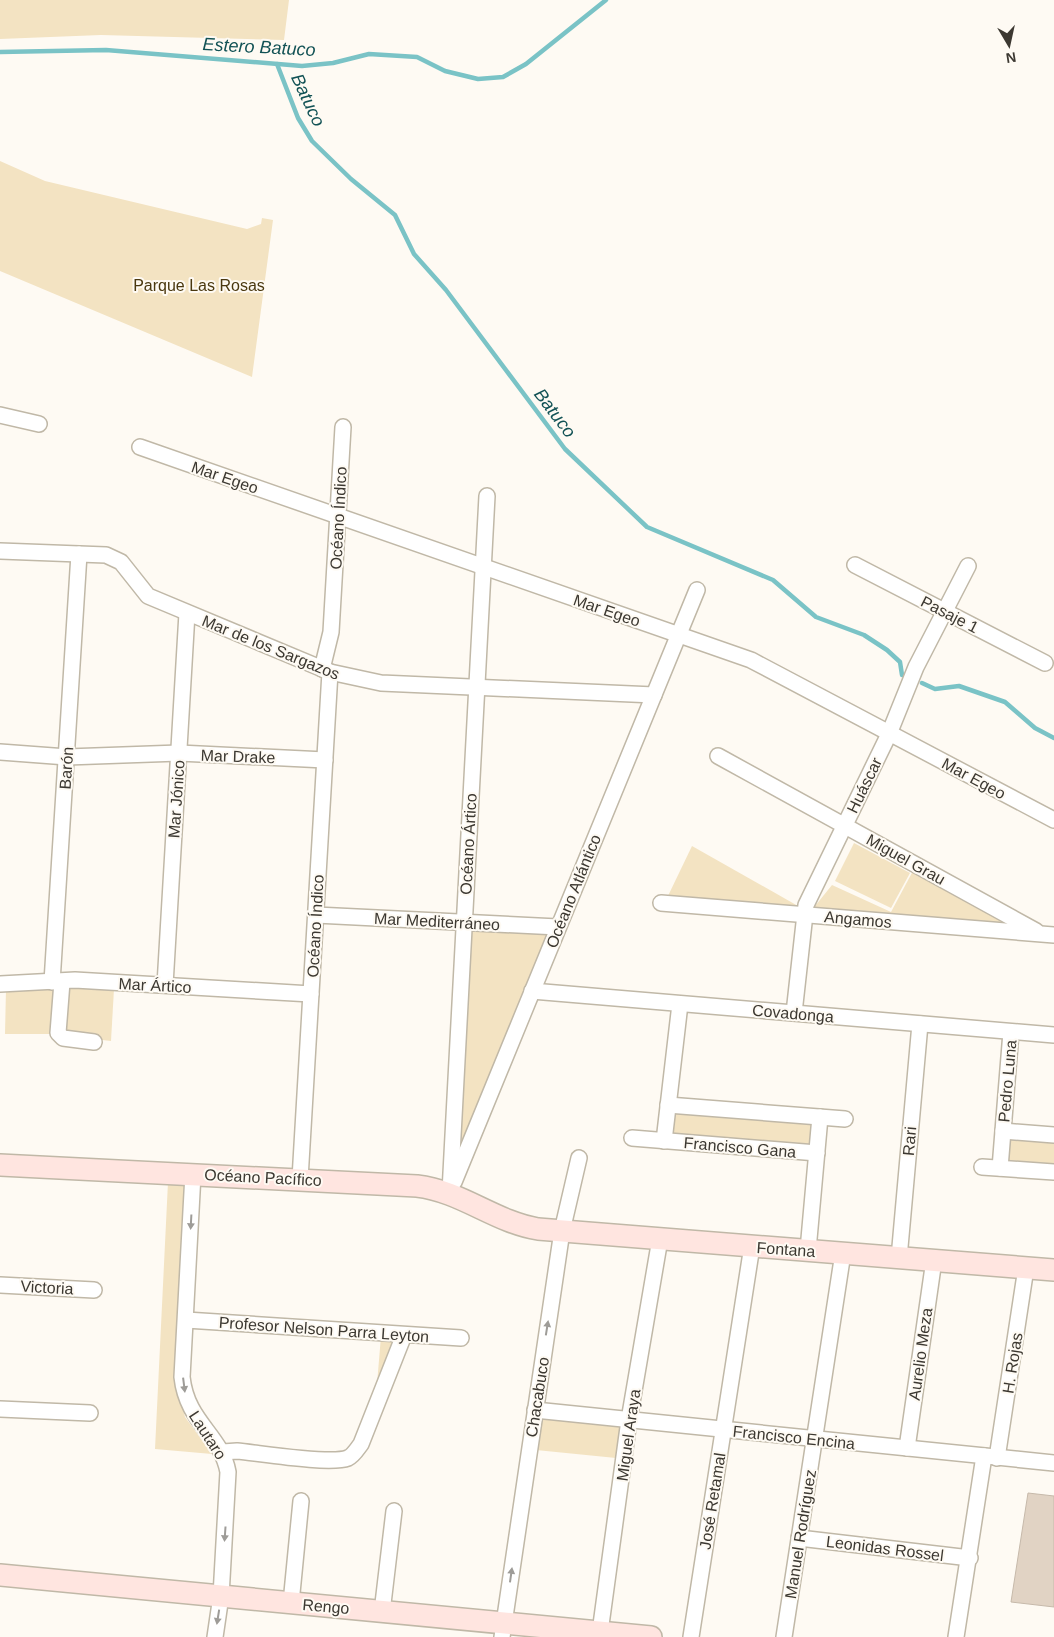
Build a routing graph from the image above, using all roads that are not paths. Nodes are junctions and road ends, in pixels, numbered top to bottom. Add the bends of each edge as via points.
1 (0, 415) edge
2 (39, 424) dead end
3 (343, 427) dead end
4 (140, 447) dead end
5 (487, 496) dead end
6 (338, 516) junction
7 (0, 551) edge
8 (79, 554) junction
9 (855, 565) dead end
10 (482, 566) junction
11 (968, 566) dead end
12 (697, 590) dead end
13 (945, 611) junction
14 (188, 613) junction
15 (680, 635) junction
16 (1045, 663) dead end
17 (326, 670) junction
18 (476, 687) junction
19 (654, 695) junction
20 (889, 734) junction
21 (0, 752) edge
22 (179, 753) junction
23 (67, 756) junction
24 (718, 756) dead end
25 (324, 760) junction
26 (1054, 820) edge
27 (844, 825) junction
28 (661, 903) dead end
29 (804, 914) junction
30 (316, 915) junction
31 (464, 923) junction
32 (558, 927) junction
33 (1048, 934) edge
34 (57, 982) junction
35 (0, 984) edge
36 (164, 986) junction
37 (532, 991) junction
38 (311, 994) junction
39 (680, 1004) junction
40 (794, 1013) junction
41 (920, 1024) junction
42 (1011, 1032) junction
43 (1054, 1036) edge
44 (94, 1042) dead end
45 (668, 1105) junction
46 (820, 1117) junction
47 (845, 1119) dead end
48 (1003, 1131) junction
49 (1054, 1135) edge
50 (632, 1138) dead end
51 (664, 1141) junction
52 (817, 1153) junction
53 (579, 1158) dead end
54 (0, 1165) edge
55 (982, 1167) dead end
56 (1000, 1168) junction
57 (1054, 1172) edge
58 (193, 1174) junction
59 (300, 1179) junction
60 (450, 1192) junction
61 (518, 1224) joint
62 (562, 1231) junction
63 (660, 1239) junction
64 (752, 1246) junction
65 (808, 1250) junction
66 (843, 1253) junction
67 (898, 1258) junction
68 (934, 1260) junction
69 (1026, 1268) junction
70 (1054, 1270) edge
71 (0, 1285) edge
72 (94, 1290) dead end
73 (186, 1320) junction
74 (404, 1335) junction
75 (461, 1338) dead end
76 (0, 1409) edge
77 (535, 1410) junction
78 (90, 1413) dead end
79 (629, 1420) junction
80 (723, 1430) junction
81 (814, 1439) junction
82 (907, 1448) junction
83 (222, 1452) junction
84 (990, 1457) junction
85 (1054, 1463) edge
86 (301, 1502) dead end
87 (394, 1511) dead end
88 (799, 1538) junction
89 (970, 1558) junction
90 (0, 1575) edge
91 (221, 1596) junction
92 (291, 1603) junction
93 (382, 1612) junction
94 (503, 1630) edge
95 (600, 1632) junction
96 (214, 1637) edge
97 (651, 1637) edge
98 (690, 1637) edge
99 (784, 1637) edge
100 (956, 1637) edge

1 - 2 street
3 - 6 street, Océano Índico
4 - 6 street, Mar Egeo
5 - 10 street, Océano Ártico
6 - 10 street, Mar Egeo
6 - 17 street, Océano Índico
7 - 8 street, Mar de los Sargazos
8 - 14 street, Mar de los Sargazos via 114,557 148,596
8 - 23 street, Barón
9 - 13 street, Pasaje 1
10 - 15 street, Mar Egeo
10 - 18 street, Océano Ártico
11 - 13 street, Huáscar
12 - 15 street, Océano Atlántico
13 - 16 street, Pasaje 1
13 - 20 street, Huáscar via 916,668
14 - 17 street, Mar de los Sargazos
14 - 22 street, Mar Jónico
15 - 19 street, Océano Atlántico
15 - 20 street, Mar Egeo via 751,660
17 - 18 street, Mar de los Sargazos via 381,683
17 - 25 street, Océano Índico
18 - 19 street, Mar de los Sargazos
18 - 31 street, Océano Ártico
19 - 32 street, Océano Atlántico
20 - 26 street, Mar Egeo
20 - 27 street, Huáscar
21 - 23 street, Mar Drake
22 - 23 street, Mar Drake
22 - 25 street, Mar Drake
22 - 36 street, Mar Jónico
23 - 34 street, Barón
24 - 27 street, Miguel Grau
25 - 30 street, Océano Índico
27 - 29 street, Huáscar
27 - 33 street, Miguel Grau
28 - 29 street, Angamos
29 - 33 street, Angamos
29 - 40 street, Huáscar
30 - 31 street, Mar Mediterráneo
30 - 38 street, Océano Índico
31 - 32 street, Mar Mediterráneo
31 - 60 street, Océano Ártico
32 - 37 street, Océano Atlántico
34 - 35 street, Mar Ártico
34 - 36 street, Mar Ártico via 75,980
34 - 44 street, Barón via 58,1033 63,1038
36 - 38 street, Mar Ártico
37 - 39 street, Covadonga
37 - 60 street, Océano Atlántico
38 - 59 street, Océano Índico
39 - 40 street, Covadonga
39 - 45 street, Francisco Gana
40 - 41 street, Covadonga
41 - 42 street, Covadonga
41 - 67 street, Rari
42 - 43 street, Covadonga
42 - 48 street, Pedro Luna
45 - 46 street
45 - 51 street, Francisco Gana
46 - 47 street
46 - 52 street, Francisco Gana
48 - 49 street, Pedro Luna
48 - 56 street, Pedro Luna
50 - 51 street, Francisco Gana
51 - 52 street, Francisco Gana
52 - 65 street, Francisco Gana
53 - 62 street, Chacabuco
54 - 58 street, Océano Pacífico
55 - 56 street
56 - 57 street
58 - 59 street, Océano Pacífico
58 -> 73 street, Lautaro
59 - 60 street, Océano Pacífico via 417,1186
60 - 61 street, Océano Pacífico
61 - 62 street, Fontana
62 - 63 street, Fontana
77 -> 62 street, Chacabuco
63 - 64 street, Fontana
63 - 79 street, Miguel Araya
64 - 65 street, Fontana
64 - 80 street, José Retamal
65 - 66 street, Fontana
66 - 67 street, Fontana
66 - 81 street, Manuel Rodríguez
67 - 68 street, Fontana
68 - 69 street, Fontana
68 - 82 street, Aurelio Meza
69 - 70 street, Fontana
69 - 84 street, H. Rojas
71 - 72 street, Victoria
73 - 74 street, Profesor Nelson Parra Leyton
73 -> 83 street, Lautaro via 184,1390 192,1412
74 - 75 street, Profesor Nelson Parra Leyton
74 - 83 street via 361,1444 347,1458 329,1460
76 - 78 street
77 - 79 street, Francisco Encina
94 -> 77 street, Chacabuco
79 - 80 street, Francisco Encina
79 - 95 street, Miguel Araya
80 - 81 street, Francisco Encina
80 - 98 street, José Retamal
81 - 82 street, Francisco Encina
81 - 88 street, Manuel Rodríguez
82 - 84 street, Francisco Encina
83 -> 91 street, Lautaro via 228,1478
84 - 85 street, Francisco Encina
84 - 89 street, H. Rojas
86 - 92 street
87 - 93 street
88 - 89 street, Leonidas Rossel
88 - 99 street, Manuel Rodríguez
89 - 100 street, H. Rojas
90 - 91 street, Rengo
91 - 92 street, Rengo
91 -> 96 street, Lautaro
92 - 93 street, Rengo
93 - 94 street, Rengo
94 - 95 street, Rengo
95 - 97 street, Rengo

